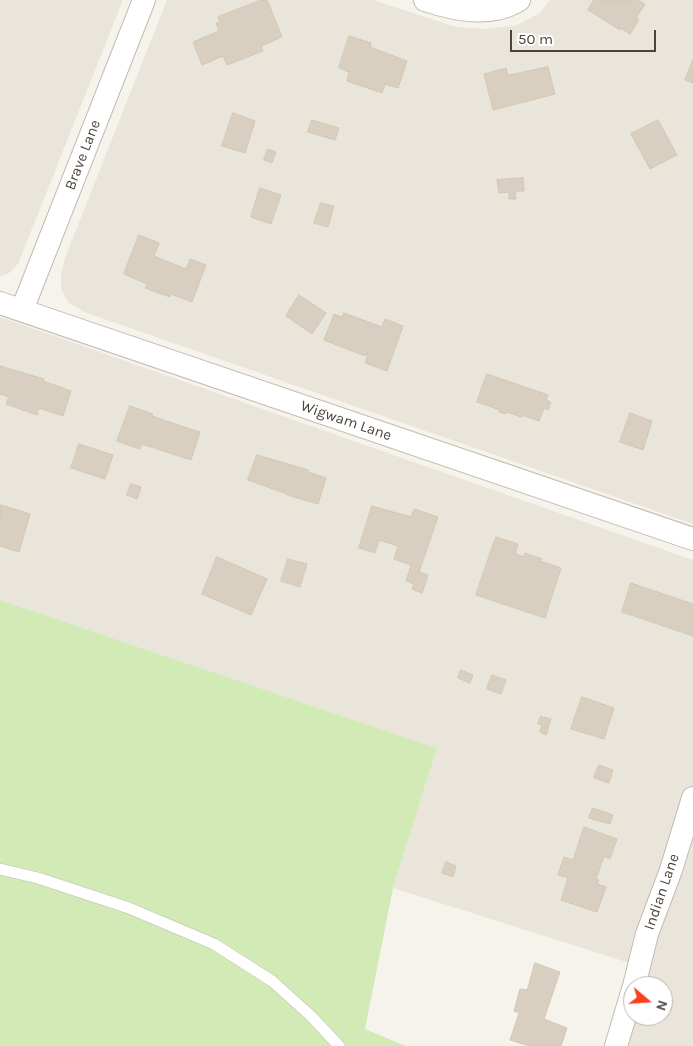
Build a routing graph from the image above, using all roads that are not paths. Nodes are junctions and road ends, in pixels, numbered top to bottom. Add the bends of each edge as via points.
1 (144, 0) edge
2 (425, 0) edge
3 (519, 0) edge
4 (0, 302) edge
5 (22, 310) junction
6 (693, 539) edge
7 (693, 798) edge
8 (0, 869) edge
9 (636, 976) edge
10 (623, 1022) edge
11 (339, 1046) edge
12 (616, 1046) edge

1 - 5 street, Brave Lane
2 - 3 street via 460,10 486,11
4 - 5 street, Wigwam Lane
5 - 6 street, Wigwam Lane
7 - 9 street, Indian Lane
8 - 11 lane via 129,908 214,944 272,981
10 - 12 street, Indian Lane

